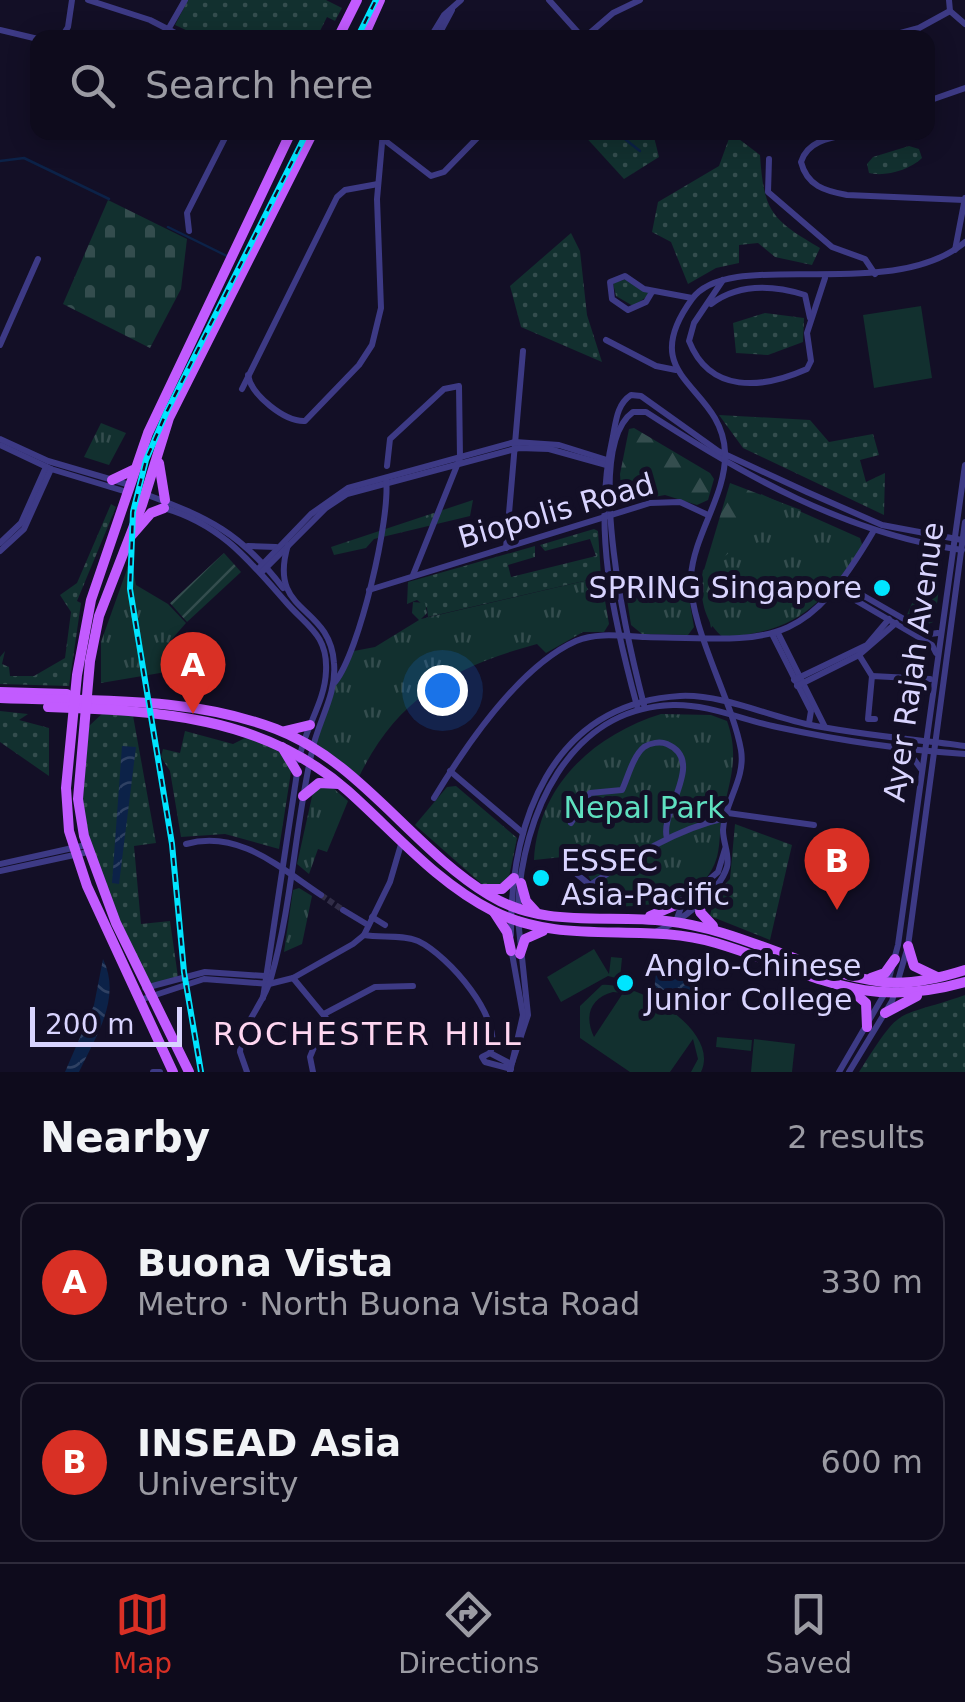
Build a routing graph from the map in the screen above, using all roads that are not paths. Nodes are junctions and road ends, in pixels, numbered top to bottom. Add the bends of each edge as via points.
1 (88, 0) edge
2 (184, 0) edge
3 (357, 0) edge
4 (380, 0) edge
5 (462, 0) edge
6 (548, 0) edge
7 (640, 0) edge
8 (949, 0) edge
9 (75, 1) edge
10 (950, 11) junction
11 (965, 24) edge
12 (169, 28) junction
13 (0, 30) edge
14 (64, 30) edge
15 (172, 30) edge
16 (342, 30) edge
17 (367, 30) edge
18 (438, 30) edge
19 (576, 30) edge
20 (594, 30) edge
21 (912, 30) edge
22 (30, 37) edge
23 (965, 88) edge
24 (935, 96) edge
25 (224, 140) edge
26 (288, 140) edge
27 (310, 140) edge
28 (383, 140) edge
29 (388, 140) edge
30 (475, 140) edge
31 (828, 140) edge
32 (769, 159) dead end
33 (378, 184) junction
34 (965, 199) edge
35 (963, 216) edge
36 (188, 231) dead end
37 (965, 243) edge
38 (954, 251) junction
39 (38, 259) dead end
40 (875, 274) junction
41 (723, 278) junction
42 (825, 278) junction
43 (652, 292) junction
44 (692, 298) junction
45 (706, 308) junction
46 (810, 318) junction
47 (606, 340) dead end
48 (0, 345) edge
49 (523, 351) dead end
50 (676, 370) junction
51 (248, 375) junction
52 (242, 389) dead end
53 (619, 424) junction
54 (716, 424) junction
55 (701, 440) junction
56 (0, 441) edge
57 (515, 446) junction
58 (160, 447) junction
59 (724, 458) junction
60 (458, 462) junction
61 (610, 463) junction
62 (50, 465) junction
63 (965, 465) edge
64 (387, 466) dead end
65 (135, 467) junction
66 (112, 480) junction
67 (386, 481) junction
68 (136, 494) junction
69 (164, 504) junction
70 (608, 515) junction
71 (708, 515) junction
72 (961, 521) edge
73 (210, 523) junction
74 (873, 532) junction
75 (933, 537) junction
76 (128, 538) junction
77 (956, 543) junction
78 (288, 545) junction
79 (247, 546) junction
80 (0, 547) edge
81 (278, 547) junction
82 (935, 547) junction
83 (506, 548) junction
84 (420, 561) junction
85 (259, 565) junction
86 (433, 569) junction
87 (949, 573) junction
88 (414, 575) junction
89 (840, 587) junction
90 (285, 589) junction
91 (369, 590) junction
92 (892, 620) junction
93 (940, 632) junction
94 (775, 634) junction
95 (623, 636) junction
96 (707, 638) junction
97 (859, 655) junction
98 (936, 656) junction
99 (89, 676) junction
100 (872, 676) junction
101 (930, 679) dead end
102 (799, 681) junction
103 (334, 683) junction
104 (324, 686) junction
105 (0, 699) edge
106 (80, 704) junction
107 (114, 705) junction
108 (728, 705) junction
109 (40, 707) junction
110 (641, 707) junction
111 (732, 717) junction
112 (928, 718) junction
113 (875, 719) dead end
114 (310, 724) junction
115 (808, 724) junction
116 (825, 727) junction
117 (279, 730) junction
118 (900, 736) junction
119 (78, 738) junction
120 (926, 739) junction
121 (937, 742) junction
122 (308, 744) junction
123 (280, 745) junction
124 (904, 746) junction
125 (965, 746) edge
126 (925, 749) junction
127 (965, 754) edge
128 (935, 756) junction
129 (305, 758) junction
130 (922, 770) junction
131 (450, 771) junction
132 (297, 772) junction
133 (340, 784) junction
134 (303, 796) junction
135 (434, 798) dead end
136 (723, 819) junction
137 (572, 823) dead end
138 (814, 825) dead end
139 (523, 833) junction
140 (667, 838) junction
141 (402, 842) junction
142 (186, 844) dead end
143 (725, 849) junction
144 (81, 850) junction
145 (412, 850) junction
146 (400, 858) junction
147 (0, 868) edge
148 (573, 871) dead end
149 (286, 872) junction
150 (518, 880) junction
151 (478, 888) junction
152 (321, 894) tunnel mouth
153 (704, 896) junction
154 (683, 902) junction
155 (342, 910) tunnel mouth
156 (493, 911) junction
157 (514, 913) junction
158 (538, 913) junction
159 (634, 919) junction
160 (680, 919) junction
161 (370, 921) junction
162 (385, 925) dead end
163 (549, 930) junction
164 (718, 930) junction
165 (364, 934) junction
166 (649, 934) junction
167 (701, 939) junction
168 (908, 946) junction
169 (516, 953) junction
170 (894, 958) junction
171 (965, 970) edge
172 (938, 977) junction
173 (293, 978) junction
174 (267, 980) junction
175 (866, 980) junction
176 (965, 982) edge
177 (413, 986) dead end
178 (947, 987) junction
179 (892, 988) junction
180 (848, 989) junction
181 (144, 993) junction
182 (885, 1013) junction
183 (324, 1014) junction
184 (867, 1028) junction
185 (511, 1068) edge
186 (173, 1072) edge
187 (189, 1072) edge
188 (247, 1072) edge
189 (313, 1072) edge
190 (839, 1072) edge
191 (849, 1072) edge

1 - 12 street
2 - 12 street
3 - 16 main road
4 - 17 main road
5 - 18 street
6 - 19 street
7 - 20 street
8 - 10 street
9 - 14 street
10 - 11 street
10 - 21 street
12 - 15 street
13 - 22 street
23 - 24 street
25 - 36 street via 187,213
26 - 65 main road
27 - 58 main road via 189,373
28 - 33 street
29 - 30 street via 431,176 444,172
31 - 34 street via 812,144 801,162 808,180 828,192
32 - 40 street via 768,192 832,247 865,260
33 - 51 street via 337,197
33 - 51 street via 380,308 366,355 311,418 298,422 253,390
34 - 35 street
35 - 38 street
37 - 38 street
38 - 40 street via 924,265
39 - 48 street
40 - 42 street
41 - 42 street
41 - 44 street
41 - 45 street
42 - 46 street
43 - 43 street via 628,310 612,299 612,278
43 - 44 street
44 - 50 street via 671,341
45 - 46 street via 736,290 762,287 804,294
45 - 46 street via 689,341 712,376 731,382 807,370
47 - 50 street
49 - 57 street
50 - 54 street
51 - 52 street
53 - 55 street via 625,399 636,395
53 - 59 street via 632,412 646,412
53 - 61 street
54 - 55 street
54 - 59 street
55 - 59 street
56 - 62 street
57 - 60 street
57 - 61 street via 559,445
57 - 83 street
58 - 68 main road
58 - 69 main road
59 - 71 street
59 - 74 street
59 - 75 street via 862,516
60 - 64 street via 462,395 452,384 390,440
60 - 67 street
60 - 84 street
61 - 70 street
62 - 66 street
62 - 68 street
62 - 80 street via 26,526
63 - 72 street, Ayer Rajah Avenue
65 - 66 main road
65 - 68 main road
66 - 68 street
67 - 78 street via 334,500
67 - 81 street via 338,492
67 - 91 street
68 - 69 street
68 - 76 main road
68 - 106 main road via 122,511 92,600
69 - 73 street
69 - 76 main road
70 - 71 street, Biopolis Road via 673,501
70 - 83 street, Biopolis Road
70 - 95 street
71 - 96 street via 691,576
72 - 75 street
72 - 77 street, Ayer Rajah Avenue
73 - 79 street
73 - 85 street
74 - 82 street
74 - 89 street
75 - 77 street
76 - 99 main road via 98,616
77 - 82 street
77 - 87 street, Ayer Rajah Avenue
77 - 121 street, Ayer Rajah Avenue via 962,550
78 - 85 street
78 - 90 street
79 - 81 street
79 - 85 street
81 - 85 street
82 - 87 street
83 - 86 street, Biopolis Road
84 - 86 street
84 - 88 street
85 - 90 street
85 - 104 street via 285,602 316,629 327,667
86 - 88 street, Biopolis Road
87 - 93 street, Ayer Rajah Avenue
88 - 91 street, Biopolis Road
89 - 92 street
89 - 93 street via 931,634
89 - 94 street via 800,623
90 - 103 street via 325,628
91 - 103 street via 354,651
92 - 97 street
92 - 98 street via 932,645
92 - 102 street via 867,644
93 - 98 street, Ayer Rajah Avenue
94 - 96 street
94 - 102 street
95 - 96 street
95 - 110 street
95 - 131 street via 587,638 558,650 492,716
96 - 108 street
97 - 100 street
97 - 102 street
98 - 112 street, Ayer Rajah Avenue
99 - 106 main road
99 - 107 main road
100 - 101 street
100 - 113 street via 868,719
102 - 115 street via 811,711
102 - 116 street
103 - 104 street
103 - 122 street
104 - 114 street
105 - 106 main road via 68,694
105 - 109 main road
106 - 107 main road
106 - 109 main road
106 - 119 main road
107 - 117 main road via 190,705
107 - 119 main road
107 - 123 main road via 221,722
108 - 110 street via 700,696
108 - 111 street
108 - 115 street
109 - 119 main road via 61,713
110 - 111 street via 677,705
110 - 139 street via 609,716 574,739 543,779
110 - 150 street via 593,734 554,774
111 - 124 street
111 - 136 street via 742,760
112 - 118 street
112 - 120 street, Ayer Rajah Avenue
114 - 117 main road
114 - 122 street
115 - 116 street
116 - 118 street
117 - 122 main road
118 - 120 street
119 - 144 main road
120 - 121 street
120 - 126 street, Ayer Rajah Avenue
121 - 125 street
121 - 128 street, Ayer Rajah Avenue
122 - 129 street
122 - 151 main road
123 - 129 main road
123 - 132 main road
124 - 126 street
124 - 130 street
126 - 128 street
126 - 130 street, Ayer Rajah Avenue
127 - 128 street
128 - 168 street, Ayer Rajah Avenue
129 - 132 street
129 - 133 main road
129 - 134 street
130 - 170 street, Ayer Rajah Avenue
131 - 135 street
131 - 139 street
132 - 149 street
133 - 134 main road via 319,783
133 - 141 main road
134 - 149 street
136 - 138 street
136 - 140 street
136 - 143 street
137 - 140 street via 590,793 620,791 639,754 663,743 683,764 665,823
139 - 150 street
140 - 148 street via 590,885
141 - 145 main road
141 - 146 street
142 - 149 street via 226,840
143 - 153 street via 726,869
143 - 154 street via 716,874
144 - 147 street
144 - 181 main road
145 - 146 street
145 - 156 main road
146 - 161 street
149 - 152 street
149 - 174 street
150 - 151 main road
150 - 157 street
150 - 158 main road
151 - 157 main road
153 - 160 street
153 - 164 main road via 701,915
154 - 159 main road
154 - 160 street
155 - 161 street
156 - 157 main road
156 - 169 main road
157 - 158 main road
157 - 163 main road
157 - 169 street
158 - 159 main road
159 - 160 main road
160 - 164 main road
160 - 166 street
160 - 167 street
161 - 162 street
161 - 165 street
163 - 166 main road
163 - 169 main road via 525,939
164 - 175 main road
165 - 173 street
165 - 185 street via 410,938 456,972 490,1024 490,1053
166 - 167 main road
167 - 180 main road
168 - 172 main road via 914,966
168 - 179 street, Ayer Rajah Avenue
169 - 185 street via 523,1015
170 - 175 main road via 885,973
170 - 179 street, Ayer Rajah Avenue
171 - 172 main road
172 - 179 main road
173 - 174 street
173 - 183 street
174 - 181 street via 205,972
174 - 188 street via 241,1040
175 - 179 main road
176 - 178 main road
177 - 183 street via 374,987
178 - 179 main road
178 - 182 main road
179 - 180 main road
179 - 182 street
179 - 184 street
180 - 184 main road via 866,1003
181 - 186 main road
181 - 187 main road
182 - 191 street
183 - 189 street via 310,1057
184 - 190 street

